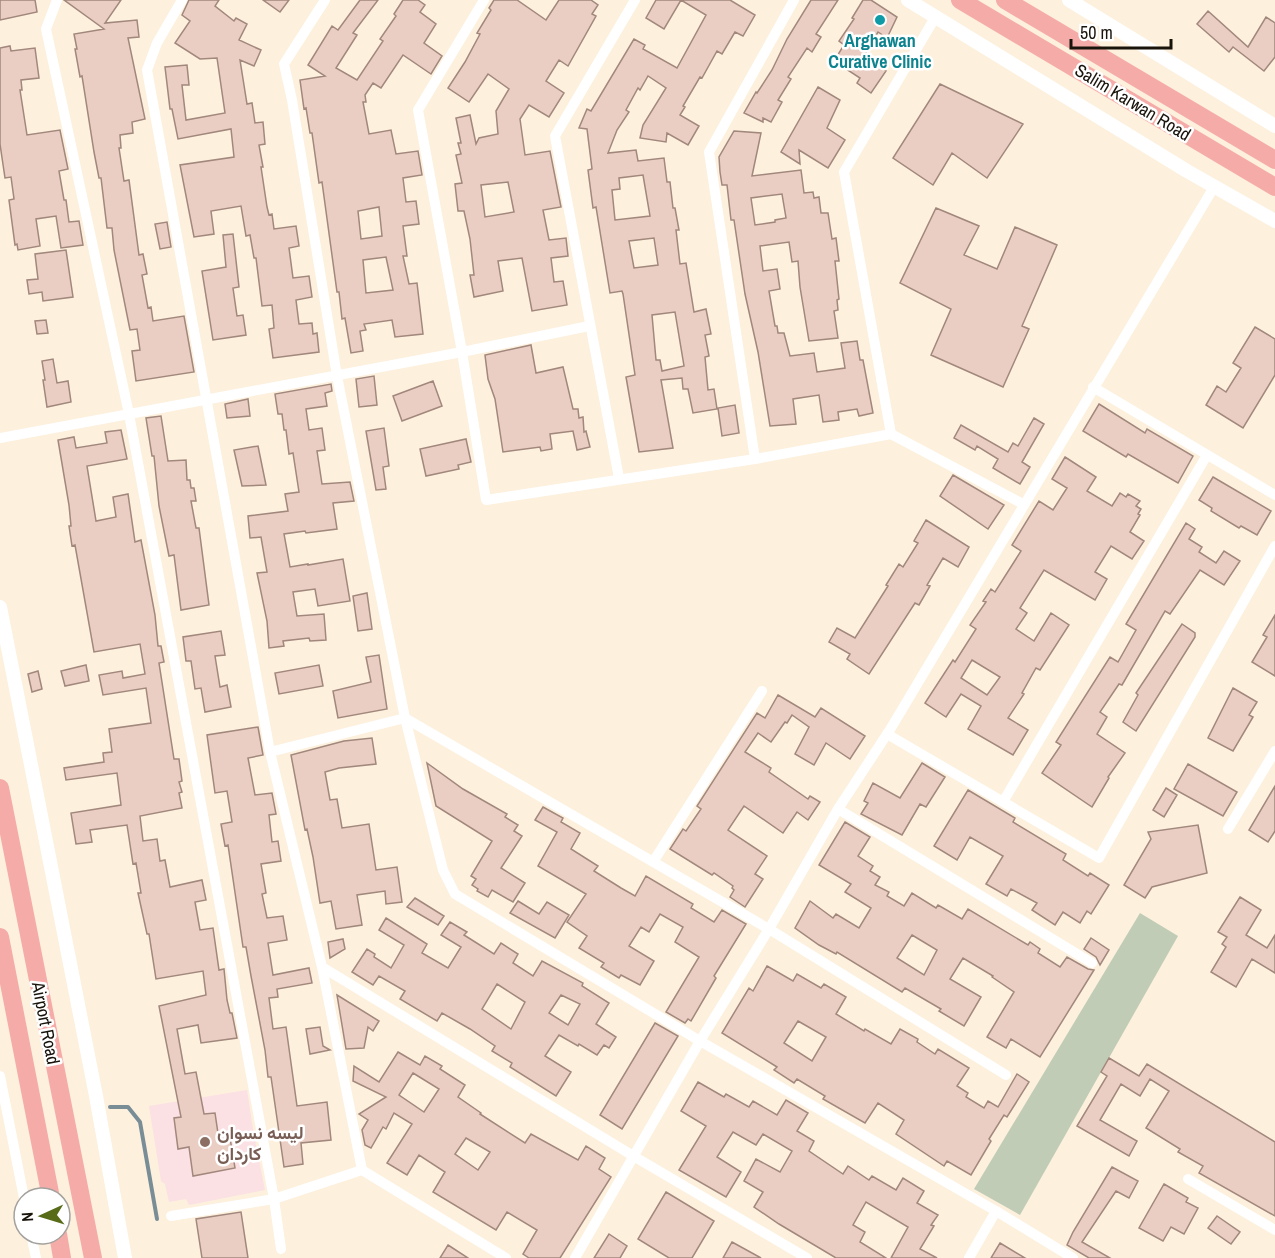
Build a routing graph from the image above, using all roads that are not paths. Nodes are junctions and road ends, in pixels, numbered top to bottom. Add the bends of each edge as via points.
1 (57, 0) edge
2 (182, 0) edge
3 (325, 0) edge
4 (484, 0) edge
5 (635, 0) edge
6 (794, 0) edge
7 (908, 0) edge
8 (960, 0) edge
9 (1005, 0) edge
10 (1069, 0) edge
11 (936, 16) junction
12 (1193, 112) junction
13 (1275, 126) edge
14 (1178, 129) junction
15 (1275, 160) edge
16 (1214, 187) junction
17 (1275, 187) edge
18 (1275, 221) edge
19 (589, 326) junction
20 (462, 352) junction
21 (337, 376) junction
22 (1093, 387) junction
23 (206, 399) junction
24 (129, 414) junction
25 (891, 434) junction
26 (0, 438) edge
27 (1207, 455) junction
28 (755, 459) junction
29 (620, 478) junction
30 (1275, 480) edge
31 (1272, 493) edge
32 (1023, 504) junction
33 (1275, 546) edge
34 (0, 607) edge
35 (762, 691) dead end
36 (405, 718) junction
37 (887, 734) junction
38 (1275, 751) edge
39 (270, 752) junction
40 (0, 788) edge
41 (1003, 802) junction
42 (838, 809) junction
43 (1228, 829) dead end
44 (652, 862) junction
45 (769, 930) junction
46 (0, 937) edge
47 (1092, 963) dead end
48 (322, 967) junction
49 (700, 1041) junction
50 (1006, 1075) dead end
51 (0, 1076) edge
52 (635, 1157) junction
53 (362, 1170) junction
54 (1188, 1179) dead end
55 (22, 1186) edge
56 (49, 1186) edge
57 (274, 1199) junction
58 (996, 1211) junction
59 (171, 1216) dead end
60 (1275, 1230) edge
61 (281, 1250) dead end
62 (93, 1258) edge
63 (125, 1258) edge
64 (506, 1258) edge
65 (575, 1258) edge
66 (807, 1258) edge
67 (969, 1258) edge
68 (1073, 1258) edge

1 - 24 street via 46,29
2 - 23 street via 157,43 147,70
3 - 21 street via 284,64
4 - 20 street via 418,110
5 - 19 street via 555,136
6 - 28 street via 709,152
7 - 11 street
8 - 14 main road, Salim Karwan Road
9 - 12 main road, Salim Karwan Road
10 - 13 street
11 - 16 street
11 - 25 street via 844,172
12 - 14 main road
12 - 15 main road, Salim Karwan Road
14 - 17 main road, Salim Karwan Road
16 - 18 street
16 - 22 street
19 - 20 street
19 - 29 street
20 - 21 street
20 - 29 street via 486,500
21 - 23 street
21 - 36 street
22 - 27 street
22 - 32 street
23 - 24 street
23 - 39 street
24 - 26 street
24 - 57 street
25 - 28 street
25 - 32 street
27 - 31 street
27 - 41 street
28 - 29 street
30 - 31 street
32 - 37 street
33 - 41 street via 1099,858
34 - 63 street
35 - 44 street
36 - 39 street
36 - 44 street
36 - 49 street via 443,870 455,894
37 - 41 street
37 - 42 street
38 - 43 street
39 - 48 street
40 - 62 main road, Airport Road
42 - 45 street
42 - 47 street
44 - 45 street
45 - 49 street
45 - 50 street
46 - 56 main road, Airport Road
48 - 52 street
48 - 53 street
49 - 52 street
49 - 58 street
51 - 55 street
52 - 65 street
52 - 66 street
53 - 57 street
53 - 64 street
54 - 60 street
57 - 59 street
57 - 61 street
58 - 67 street
58 - 68 street

